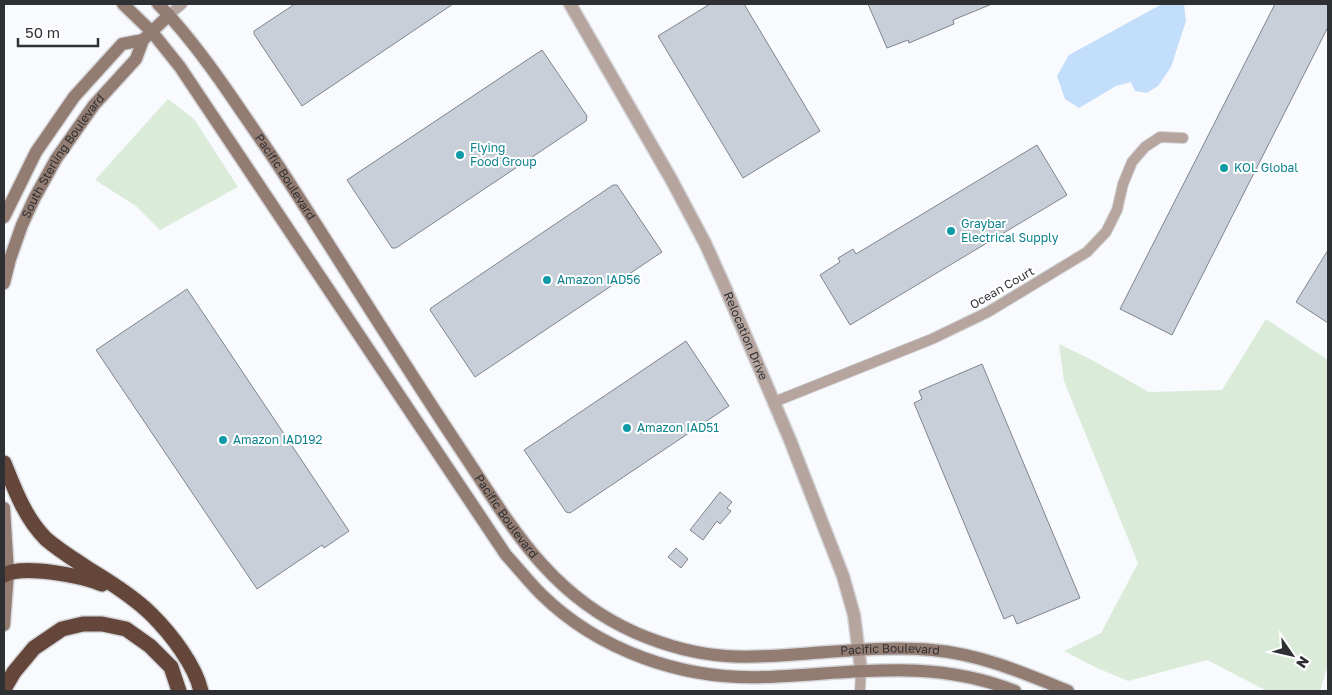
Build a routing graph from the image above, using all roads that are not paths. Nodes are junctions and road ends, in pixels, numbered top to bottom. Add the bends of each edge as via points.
1 (122, 4) edge
2 (158, 4) edge
3 (182, 4) edge
4 (570, 4) edge
5 (169, 15) junction
6 (147, 36) junction
7 (1184, 138) dead end
8 (4, 217) edge
9 (4, 283) edge
10 (774, 402) junction
11 (4, 463) edge
12 (4, 508) edge
13 (6, 574) edge
14 (124, 593) junction
15 (4, 626) edge
16 (858, 650) junction
17 (860, 670) junction
18 (4, 689) edge
19 (179, 691) edge
20 (202, 691) edge
21 (860, 691) edge
22 (1014, 691) edge
23 (1068, 691) edge

1 - 6 main road, Pacific Boulevard
2 - 5 main road, Pacific Boulevard
3 - 5 street
4 - 10 street, Relocation Drive via 705,244
5 - 6 main road, South Sterling Boulevard
5 - 16 main road, Pacific Boulevard via 192,40 266,146 522,542 563,586 599,613 635,633 706,654 762,657
6 - 8 main road, South Sterling Boulevard via 122,44 74,97 36,152
6 - 9 main road, South Sterling Boulevard via 136,59 73,132 46,176 22,225
6 - 17 main road, Pacific Boulevard via 180,67 506,555 542,595 597,636 636,656 672,667 698,673 762,677
7 - 10 street, Ocean Court via 1160,137 1145,147 1132,162 1117,210 1106,232 1087,252 988,312 940,336
10 - 16 street, Relocation Drive via 843,576 854,615
11 - 14 highway via 17,497 45,538
12 - 13 main road
13 - 14 highway via 52,572 72,575
13 - 15 main road
14 - 20 highway via 152,614 181,649
16 - 17 street, Relocation Drive
16 - 23 main road, Pacific Boulevard via 933,650 982,658
17 - 21 street, Relocation Drive
17 - 22 main road, Pacific Boulevard via 943,672 973,677
18 - 19 highway via 34,648 62,628 102,624 126,629 150,646 171,667

